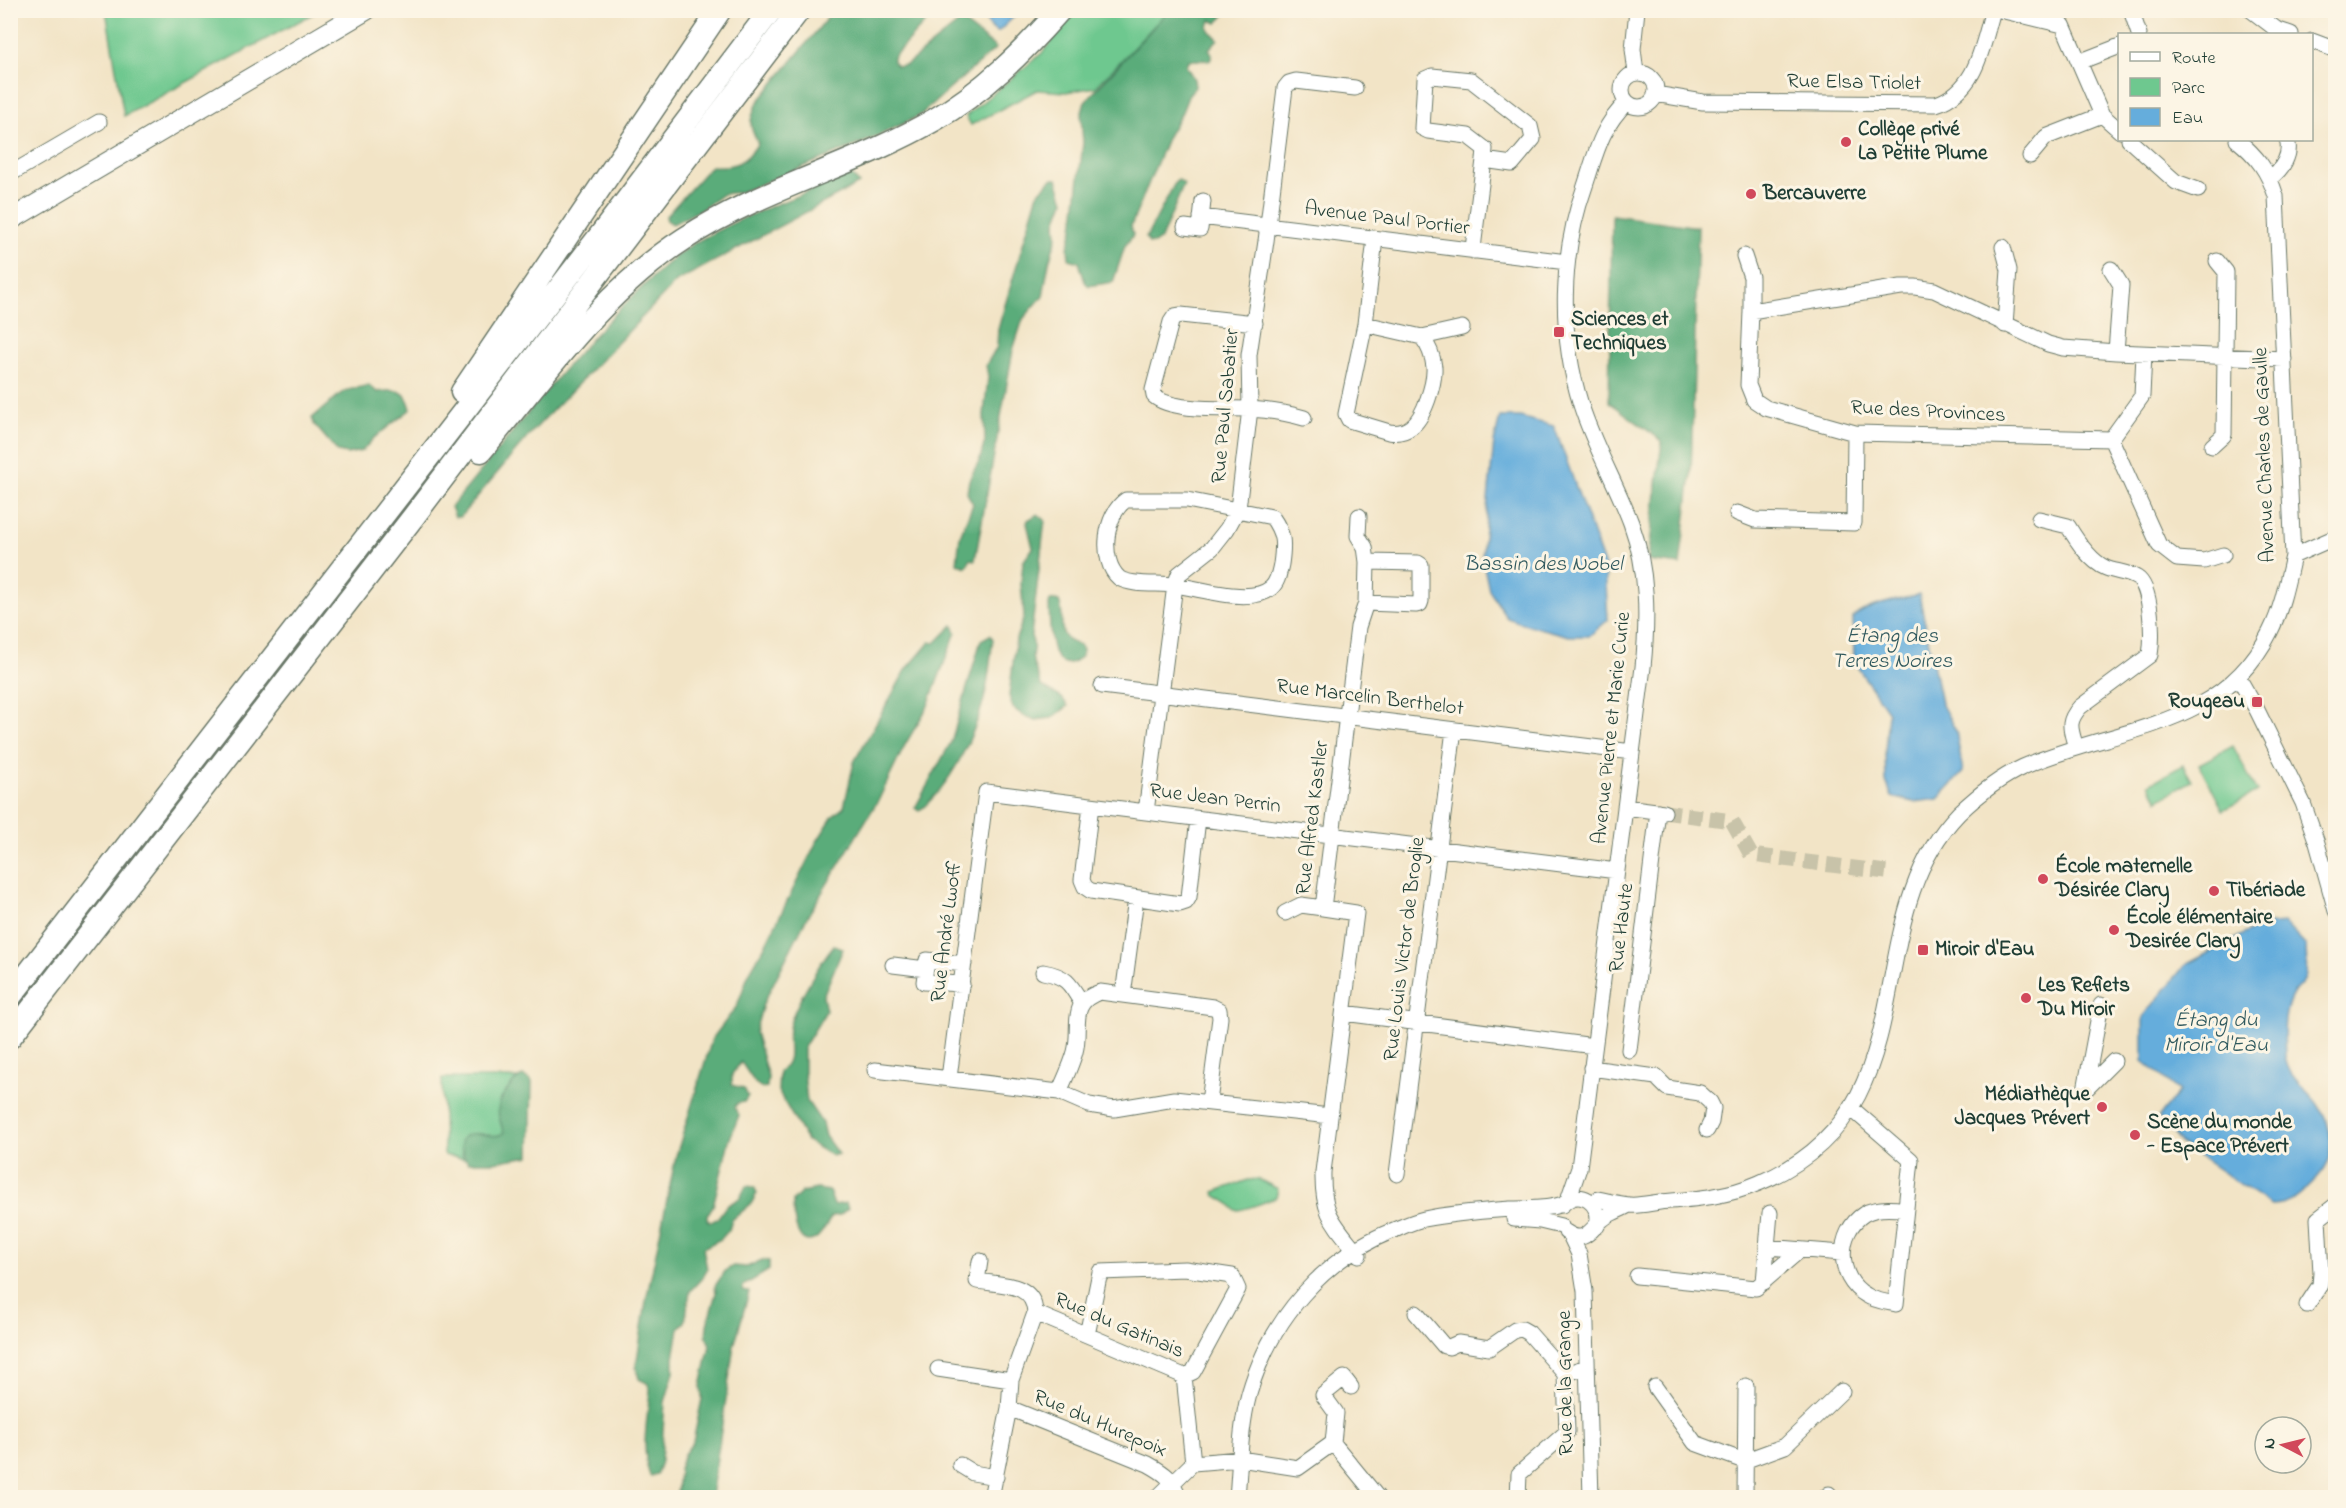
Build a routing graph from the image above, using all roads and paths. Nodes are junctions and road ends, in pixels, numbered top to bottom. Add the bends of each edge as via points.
1 (346, 10) edge
2 (366, 10) edge
3 (720, 10) edge
4 (771, 10) edge
5 (799, 10) edge
6 (1060, 10) edge
7 (1637, 10) edge
8 (1993, 10) edge
9 (2000, 10) edge
10 (2131, 10) edge
11 (2251, 10) edge
12 (2139, 33) edge
13 (2288, 33) edge
14 (2313, 41) edge
15 (2118, 47) edge
16 (2336, 50) edge
17 (2079, 62) junction
18 (1636, 73) junction
19 (1355, 88) dead end
20 (1655, 94) junction
21 (1627, 102) junction
22 (2102, 115) junction
23 (99, 122) dead end
24 (2118, 129) edge
25 (2130, 141) edge
26 (2238, 141) edge
27 (2287, 141) edge
28 (2030, 156) dead end
29 (1484, 160) junction
30 (10, 174) edge
31 (2270, 178) junction
32 (2198, 190) dead end
33 (10, 210) edge
34 (10, 220) edge
35 (1269, 225) junction
36 (1185, 227) dead end
37 (1375, 239) junction
38 (2003, 247) dead end
39 (1473, 251) junction
40 (1744, 256) dead end
41 (2217, 261) dead end
42 (1567, 262) junction
43 (2111, 269) dead end
44 (1751, 311) junction
45 (1255, 323) junction
46 (1365, 324) junction
47 (2005, 325) junction
48 (1462, 328) dead end
49 (1418, 336) junction
50 (2116, 352) junction
51 (2144, 354) junction
52 (2224, 357) junction
53 (2284, 359) junction
54 (1250, 409) junction
55 (1304, 418) dead end
56 (1856, 433) junction
57 (2111, 439) junction
58 (2212, 446) dead end
59 (430, 455) junction
60 (1238, 509) junction
61 (1737, 513) dead end
62 (414, 516) junction
63 (1359, 516) dead end
64 (2039, 519) dead end
65 (2336, 537) edge
66 (2223, 555) dead end
67 (2293, 556) junction
68 (1367, 562) junction
69 (1175, 585) junction
70 (1366, 603) junction
71 (2238, 677) junction
72 (1102, 686) dead end
73 (1162, 693) junction
74 (1347, 716) junction
75 (1454, 730) junction
76 (2076, 748) junction
77 (1632, 752) junction
78 (986, 792) joint
79 (1091, 805) junction
80 (1625, 807) junction
81 (1146, 812) junction
82 (1198, 819) junction
83 (1332, 835) junction
84 (1439, 849) junction
85 (1617, 871) junction
86 (1136, 898) junction
87 (1323, 908) junction
88 (2336, 911) edge
89 (1285, 912) dead end
90 (964, 964) junction
91 (893, 965) dead end
92 (926, 969) junction
93 (1043, 972) dead end
94 (962, 984) junction
95 (1124, 995) junction
96 (10, 997) edge
97 (1082, 1002) junction
98 (2101, 1005) dead end
99 (1344, 1013) junction
100 (1417, 1023) junction
101 (10, 1037) edge
102 (1594, 1046) junction
103 (1629, 1050) dead end
104 (2114, 1061) dead end
105 (1591, 1068) junction
106 (875, 1070) dead end
107 (949, 1078) junction
108 (1059, 1092) junction
109 (1209, 1102) junction
110 (1851, 1107) junction
111 (1330, 1116) junction
112 (1707, 1130) dead end
113 (1579, 1168) junction
114 (1397, 1174) dead end
115 (1566, 1202) junction
116 (1592, 1202) junction
117 (1629, 1205) junction
118 (2336, 1205) edge
119 (1905, 1209) junction
120 (1770, 1213) dead end
121 (1595, 1229) junction
122 (1565, 1231) junction
123 (1767, 1247) junction
124 (1800, 1250) junction
125 (1357, 1253) junction
126 (1842, 1253) junction
127 (980, 1261) dead end
128 (1582, 1268) junction
129 (1637, 1276) dead end
130 (1760, 1285) junction
131 (2307, 1305) dead end
132 (1035, 1312) junction
133 (1416, 1313) dead end
134 (1087, 1335) junction
135 (1586, 1367) junction
136 (938, 1369) dead end
137 (1565, 1374) junction
138 (1184, 1377) junction
139 (1011, 1380) junction
140 (1746, 1386) dead end
141 (1351, 1387) dead end
142 (1655, 1387) dead end
143 (1842, 1391) dead end
144 (1009, 1408) junction
145 (1333, 1443) junction
146 (1240, 1459) junction
147 (1744, 1461) junction
148 (1193, 1463) junction
149 (960, 1465) dead end
150 (996, 1477) junction
151 (1173, 1482) junction
152 (991, 1497) edge
153 (1157, 1497) edge
154 (1179, 1497) edge
155 (1237, 1497) edge
156 (1378, 1497) edge
157 (1518, 1497) edge
158 (1591, 1497) edge
159 (1745, 1497) edge

1 - 33 main road
2 - 34 main road
3 - 59 highway via 436,431
4 - 59 highway
5 - 62 highway
6 - 62 highway via 1003,70 936,119 882,147 764,196 684,239 647,267 581,331 436,504
7 - 18 street via 1633,49
8 - 20 street, Rue Elsa Triolet via 1975,70 1956,94 1936,105 1703,102
9 - 17 street via 2063,25
10 - 12 street
11 - 13 street
14 - 16 street
15 - 17 street
17 - 22 street
18 - 20 street via 1652,78
18 - 21 street via 1623,82
19 - 35 street, Rue Paul Sabatier via 1296,81 1285,88
20 - 21 street via 1644,106
21 - 42 street, Avenue Pierre et Marie Curie via 1611,117 1600,140 1578,206
22 - 24 street
22 - 28 street via 2046,137
23 - 30 street
25 - 32 street via 2175,182
26 - 31 street, Avenue Charles de Gaulle via 2260,161
27 - 31 street via 2288,157
29 - 29 street via 1512,164 1533,139 1530,126 1471,80 1432,76 1425,79 1422,128 1468,136 1485,149
29 - 39 street
31 - 53 street, Avenue Charles de Gaulle via 2276,196
35 - 36 street, Avenue Paul Portier via 1202,209 1200,229
35 - 37 street, Avenue Paul Portier
35 - 45 street, Rue Paul Sabatier
37 - 39 street, Avenue Paul Portier
37 - 46 street
38 - 47 street via 2009,270
39 - 42 street, Avenue Paul Portier
40 - 44 street via 1751,277
41 - 52 street via 2226,272
42 - 77 street, Avenue Pierre et Marie Curie via 1566,326 1577,392 1631,524 1645,586 1646,639
43 - 50 street via 2121,285
44 - 47 street via 1915,287 1934,290
44 - 56 street, Rue des Provinces via 1748,385 1754,400 1766,408
45 - 54 street, Rue Paul Sabatier via 1249,355
45 - 54 street via 1175,316 1153,390 1160,402 1205,409
46 - 49 street
46 - 49 street via 1346,414 1349,420 1389,432 1410,429 1419,420 1431,390 1434,367 1427,343
47 - 50 street via 2063,348
48 - 49 street
50 - 51 street
51 - 52 street
51 - 57 street via 2142,396
52 - 53 street
52 - 58 street via 2224,435
53 - 67 street, Avenue Charles de Gaulle
54 - 55 street
54 - 60 street, Rue Paul Sabatier
56 - 57 street, Rue des Provinces
56 - 61 street via 1854,523 1755,520
57 - 66 street via 2159,545 2177,559 2204,561
59 - 96 highway
60 - 69 street, Rue Paul Sabatier via 1212,548 1179,574
60 - 69 street via 1272,517 1281,530 1283,549 1278,578 1271,588 1260,595 1245,596
60 - 69 street via 1150,500 1126,500 1118,506 1106,544 1112,568 1130,582
62 - 101 highway
63 - 68 street, Rue Alfred Kastler via 1358,536 1365,547
64 - 76 street via 2068,526 2080,546 2104,568 2138,578 2149,597 2150,655 2071,717
65 - 67 street
67 - 71 street, Avenue Charles de Gaulle via 2271,631
68 - 70 street, Rue Alfred Kastler
68 - 70 street via 1421,565 1421,601 1416,605
69 - 73 street
70 - 74 street, Rue Alfred Kastler via 1358,627
71 - 76 street, Avenue Charles de Gaulle via 2184,714
71 - 88 street via 2303,802
72 - 73 street, Rue Marcelin Berthelot
73 - 74 street, Rue Marcelin Berthelot
73 - 81 street
74 - 75 street, Rue Marcelin Berthelot
74 - 83 street, Rue Alfred Kastler
75 - 77 street, Rue Marcelin Berthelot
75 - 84 street, Rue Louis Victor de Broglie
76 - 110 street, Avenue Charles de Gaulle via 2022,767 1996,782 1956,817 1929,854 1910,899 1875,1057
77 - 80 street, Avenue Pierre et Marie Curie
78 - 79 street, Rue Jean Perrin
78 - 90 street, Rue André Lwoff
79 - 81 street, Rue Jean Perrin
79 - 86 street via 1082,880 1085,887
80 - 85 street, Avenue Pierre et Marie Curie
80 - 103 street, Rue Haute via 1661,812
81 - 82 street, Rue Jean Perrin
82 - 83 street, Rue Jean Perrin
82 - 86 street via 1186,902
83 - 84 street, Rue Jean Perrin
83 - 87 street, Rue Alfred Kastler
84 - 85 street, Rue Jean Perrin
84 - 100 street, Rue Louis Victor de Broglie
85 - 102 street, Avenue Pierre et Marie Curie
86 - 95 street
87 - 89 street via 1301,905
87 - 99 street, Rue Alfred Kastler via 1356,913
90 - 92 street via 927,960
90 - 94 street, Rue André Lwoff
91 - 92 street
92 - 94 street via 924,982
93 - 97 street via 1059,975 1072,985
94 - 107 street, Rue André Lwoff
95 - 97 street via 1100,992
95 - 109 street via 1219,1010
97 - 108 street via 1077,1017 1076,1050
98 - 104 street via 2085,1090
99 - 100 street
99 - 111 street, Rue Alfred Kastler
100 - 102 street
100 - 114 street, Rue Louis Victor de Broglie
102 - 105 street, Avenue Pierre et Marie Curie
105 - 112 street via 1656,1077 1667,1088 1700,1093 1713,1108
105 - 113 street, Avenue Pierre et Marie Curie
106 - 107 street
107 - 108 street
108 - 109 street via 1089,1105 1114,1109 1174,1099
109 - 111 street
110 - 117 street, Avenue Charles de Gaulle via 1808,1155 1768,1179 1722,1195
110 - 119 street via 1911,1160
111 - 125 street, Rue Alfred Kastler via 1322,1194 1327,1212
113 - 115 street, Avenue Pierre et Marie Curie
113 - 116 street, Avenue Pierre et Marie Curie
115 - 116 street via 1579,1197
115 - 122 street via 1558,1214
115 - 125 street via 1540,1209 1423,1219 1372,1239
116 - 117 street, Avenue Charles de Gaulle via 1598,1199
116 - 121 street via 1599,1214
117 - 121 street, Avenue Charles de Gaulle via 1609,1214
118 - 131 street via 2318,1219 2320,1284
119 - 126 street via 1866,1213 1852,1225
119 - 126 street via 1896,1304 1863,1294 1846,1271
120 - 123 street
121 - 122 street via 1581,1237
121 - 128 street, Rue de la Grange
122 - 125 street via 1540,1221 1518,1219 1456,1222 1422,1228
122 - 128 street, Rue de la Grange via 1580,1254
123 - 124 street
123 - 130 street
124 - 126 street
124 - 130 street
125 - 146 street via 1288,1314 1270,1343 1252,1384
127 - 132 street via 977,1281 1022,1288 1035,1303
128 - 135 street, Rue de la Grange
129 - 130 street
132 - 134 street, Rue du Gatinais
132 - 139 street, Rue du Gatinais
133 - 137 street via 1449,1347 1458,1343 1489,1348 1522,1329
134 - 138 street, Rue du Gatinais
134 - 138 street via 1100,1272 1185,1269 1232,1276 1238,1288 1193,1372
135 - 137 street
135 - 158 street, Rue de la Grange
136 - 139 street
137 - 157 street via 1567,1432 1519,1474
138 - 148 street, Rue du Gatinais
139 - 144 street, Rue du Gatinais
140 - 147 street
141 - 145 street via 1344,1378 1323,1395 1336,1413
142 - 147 street via 1695,1443
143 - 147 street via 1785,1446
144 - 150 street, Rue du Gatinais
144 - 151 street, Rue du Hurepoix via 1148,1464
145 - 146 street via 1298,1468
145 - 156 street
146 - 148 street
146 - 155 street
147 - 159 street
148 - 151 street
149 - 150 street via 973,1473
150 - 152 street, Rue du Gatinais
151 - 153 street
151 - 154 street

